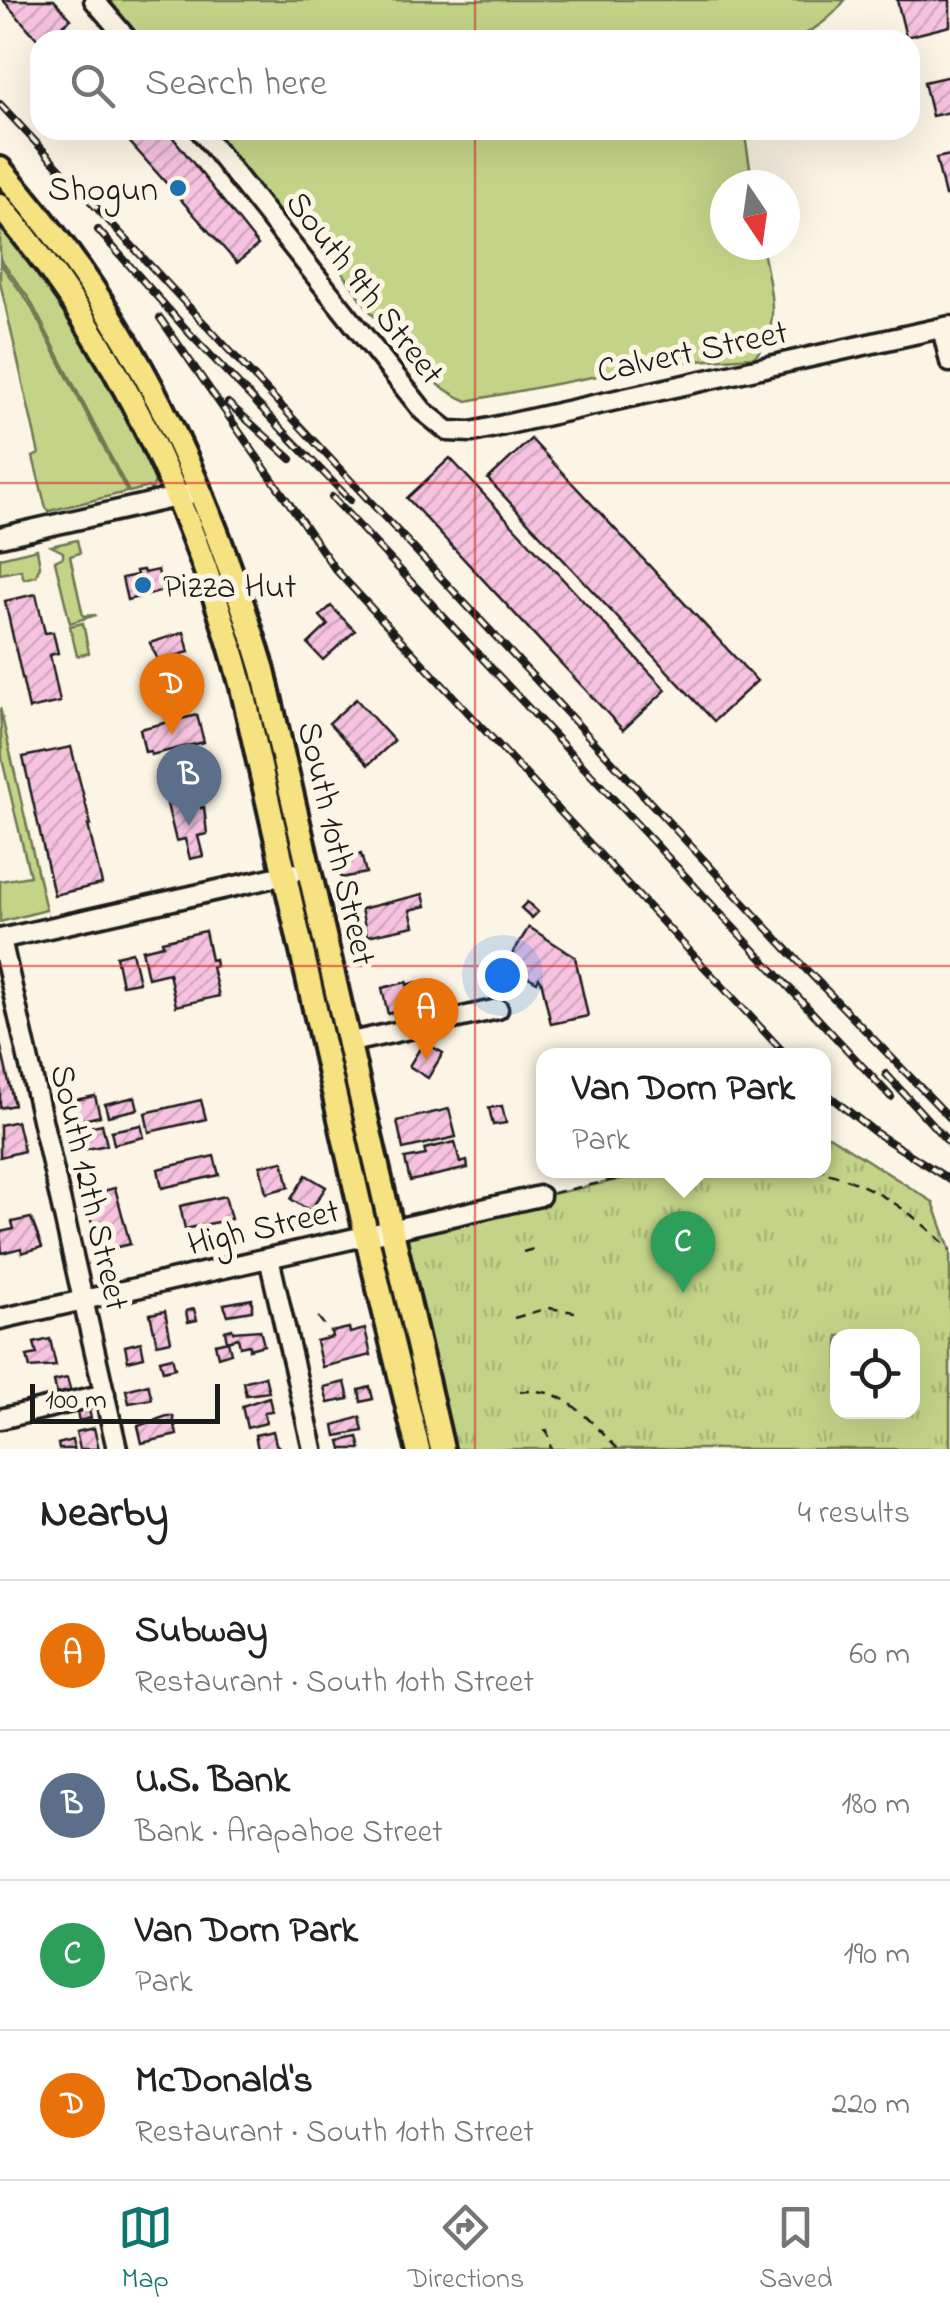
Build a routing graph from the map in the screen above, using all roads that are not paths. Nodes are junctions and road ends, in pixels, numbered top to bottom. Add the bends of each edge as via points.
1 (94, 0) edge
2 (120, 30) edge
3 (208, 140) edge
4 (0, 170) edge
5 (0, 206) edge
6 (946, 327) edge
7 (950, 362) edge
8 (448, 432) joint
9 (202, 491) junction
10 (178, 496) junction
11 (0, 537) edge
12 (308, 870) junction
13 (284, 875) junction
14 (0, 939) edge
15 (498, 1009) dead end
16 (347, 1043) junction
17 (540, 1196) road end
18 (390, 1230) junction
19 (366, 1235) junction
20 (269, 1258) junction
21 (84, 1300) junction
22 (0, 1319) edge
23 (104, 1394) junction
24 (0, 1419) edge
25 (117, 1449) edge
26 (313, 1449) edge
27 (418, 1449) edge
28 (442, 1449) edge

1 - 2 street
3 - 8 street, South 9th Street via 423,411
4 - 9 main road, South 10th Street via 94,290
5 - 10 main road, South 10th Street via 90,329
6 - 7 street
6 - 8 street, Calvert Street
9 - 10 street
9 - 12 main road, South 10th Street via 263,670
10 - 11 street
10 - 13 main road, South 10th Street via 228,633
12 - 13 street
12 - 16 main road, South 10th Street
13 - 14 street
13 - 19 main road, South 10th Street
14 - 21 street, South 12th Street
15 - 16 street
16 - 18 main road, South 10th Street
17 - 18 street, High Street
18 - 19 street, High Street
18 - 28 main road, South 10th Street
19 - 20 street, High Street
19 - 27 main road, South 10th Street
20 - 21 street, High Street
20 - 26 street
21 - 22 street, High Street
21 - 23 street, South 12th Street
23 - 24 street
23 - 25 street, South 12th Street

